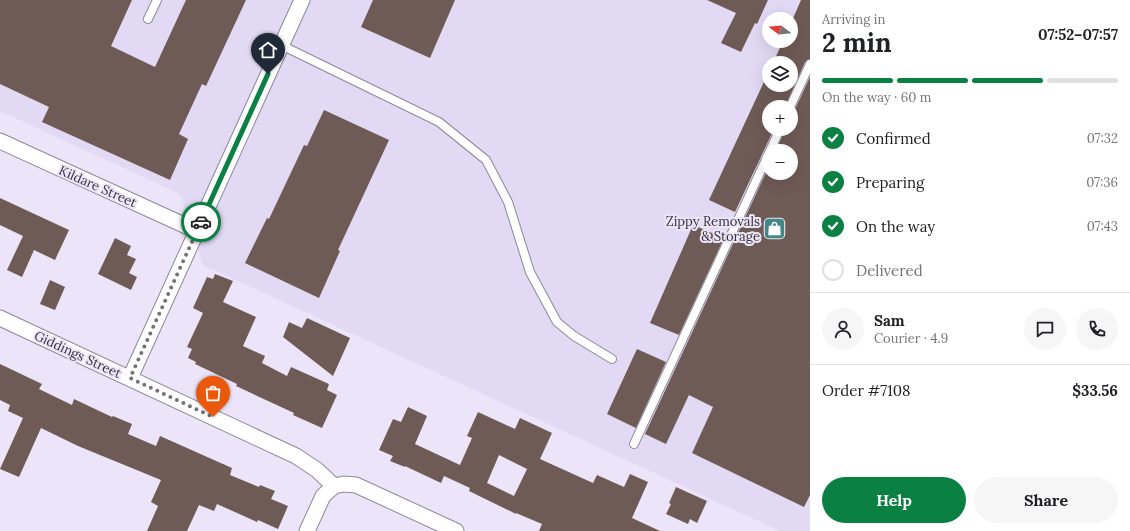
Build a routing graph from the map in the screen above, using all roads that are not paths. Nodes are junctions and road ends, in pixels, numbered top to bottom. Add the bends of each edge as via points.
1 (157, 0) edge
2 (302, 0) edge
3 (148, 19) dead end
4 (281, 45) junction
5 (810, 64) edge
6 (793, 100) edge
7 (0, 141) edge
8 (762, 167) edge
9 (197, 231) junction
10 (0, 318) edge
11 (612, 359) dead end
12 (130, 378) junction
13 (634, 444) dead end
14 (334, 486) junction
15 (307, 531) edge
16 (456, 531) edge

1 - 3 lane
2 - 4 street
4 - 9 street
4 - 11 lane via 439,122 486,160 508,202 530,272 557,322 574,336
5 - 6 lane
7 - 9 street, Kildare Street
8 - 13 lane
9 - 12 street
10 - 12 street, Giddings Street
12 - 14 street, Giddings Street via 296,456 317,470
14 - 15 street via 323,496
14 - 16 street via 356,485

